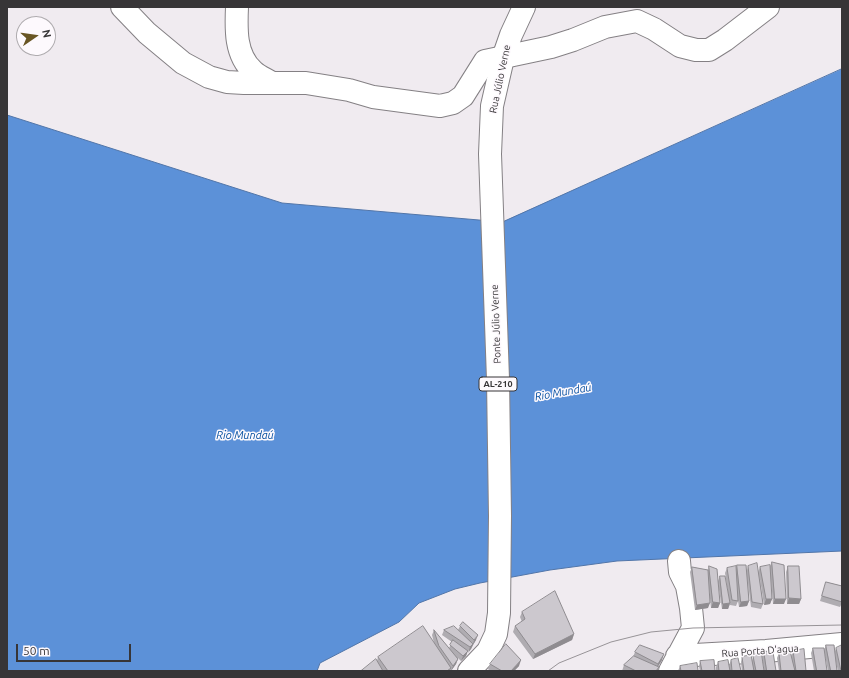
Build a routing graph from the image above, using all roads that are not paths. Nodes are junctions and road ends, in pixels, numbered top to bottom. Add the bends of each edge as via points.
1 (122, 7) edge
2 (237, 7) edge
3 (524, 7) edge
4 (768, 7) edge
5 (633, 14) edge
6 (503, 58) junction
7 (272, 83) junction
8 (490, 154) joint
9 (679, 561) dead end
10 (842, 644) edge
11 (674, 664) edge
12 (469, 671) edge

1 - 7 street via 166,50 209,77 227,82
2 - 7 street via 236,34 243,59 254,72
3 - 6 street, Rua Júlio Verne / AL-210 via 510,35
4 - 5 street via 709,50 680,46
5 - 6 street via 573,40
6 - 7 street via 485,61 462,96 453,103 440,106 373,97 306,82
6 - 8 street, Rua Júlio Verne / AL-210 via 492,106
8 - 12 street, Ponte Júlio Verne / AL-210 via 498,387 498,613 496,634 488,651
9 - 11 street via 692,608 693,628
10 - 11 street, Rua Porta D'agua via 766,651

